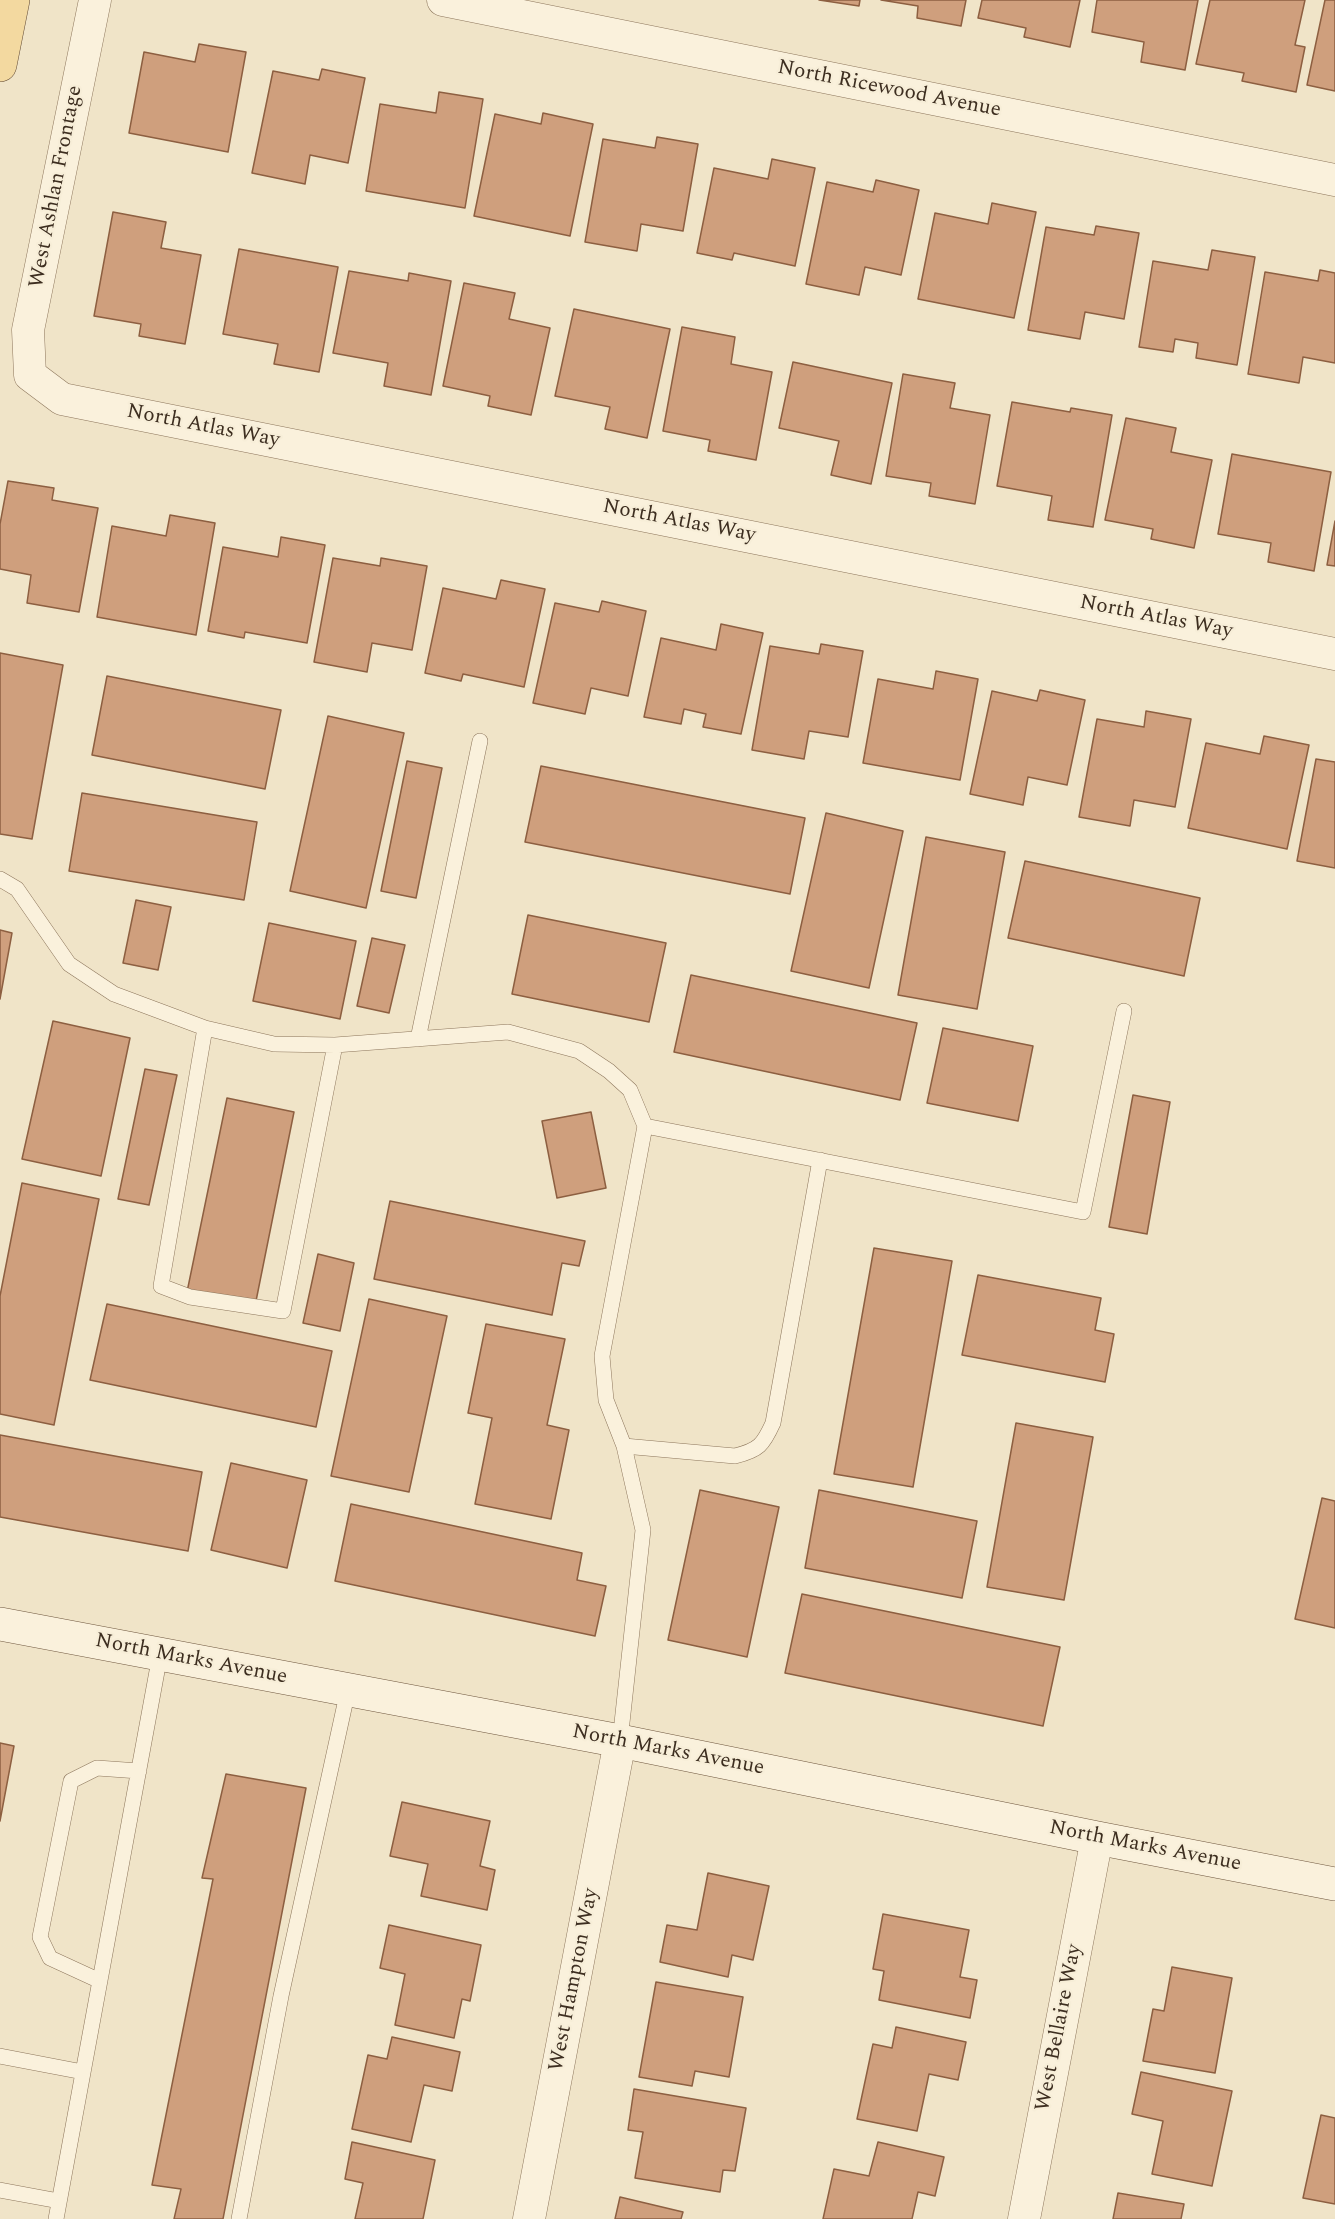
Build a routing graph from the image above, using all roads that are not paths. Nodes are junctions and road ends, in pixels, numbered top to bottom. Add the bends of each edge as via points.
1 (13, 0) edge
2 (95, 0) edge
3 (443, 0) edge
4 (0, 65) edge
5 (1335, 180) edge
6 (30, 375) joint
7 (1335, 654) edge
8 (480, 741) dead end
9 (0, 879) edge
10 (1124, 1011) dead end
11 (205, 1028) junction
12 (418, 1039) junction
13 (334, 1045) junction
14 (645, 1126) junction
15 (820, 1160) junction
16 (624, 1446) junction
17 (0, 1624) edge
18 (160, 1655) junction
19 (348, 1690) junction
20 (620, 1741) junction
21 (139, 1771) junction
22 (1097, 1838) junction
23 (1335, 1884) edge
24 (100, 1981) junction
25 (0, 2056) edge
26 (83, 2072) junction
27 (0, 2190) edge
28 (59, 2201) junction
29 (56, 2219) edge
30 (239, 2219) edge
31 (529, 2219) edge
32 (1024, 2219) edge

1 - 4 main road
2 - 6 street, West Ashlan Frontage via 28,330
3 - 5 street, North Ricewood Avenue
6 - 7 street, North Atlas Way via 62,399
8 - 12 lane
9 - 11 lane via 17,890 69,964 114,994
10 - 15 lane via 1083,1212
11 - 13 lane via 274,1044
11 - 13 lane via 161,1286 190,1296 283,1311
12 - 13 lane
12 - 14 lane via 508,1032 579,1052 630,1090
14 - 15 lane
14 - 16 lane via 602,1356 606,1400
15 - 16 lane via 773,1423 764,1443 735,1456
16 - 20 lane via 643,1530
17 - 18 main road, North Marks Avenue
18 - 19 main road, North Marks Avenue
18 - 21 lane
19 - 20 main road, North Marks Avenue
19 - 30 lane via 281,1996
20 - 22 main road, North Marks Avenue
20 - 31 street, West Hampton Way
21 - 24 lane
21 - 24 lane via 97,1768 71,1781 40,1937 50,1958
22 - 23 main road, North Marks Avenue
22 - 32 street, West Bellaire Way
24 - 26 lane
25 - 26 lane
26 - 28 lane
27 - 28 lane
28 - 29 lane

